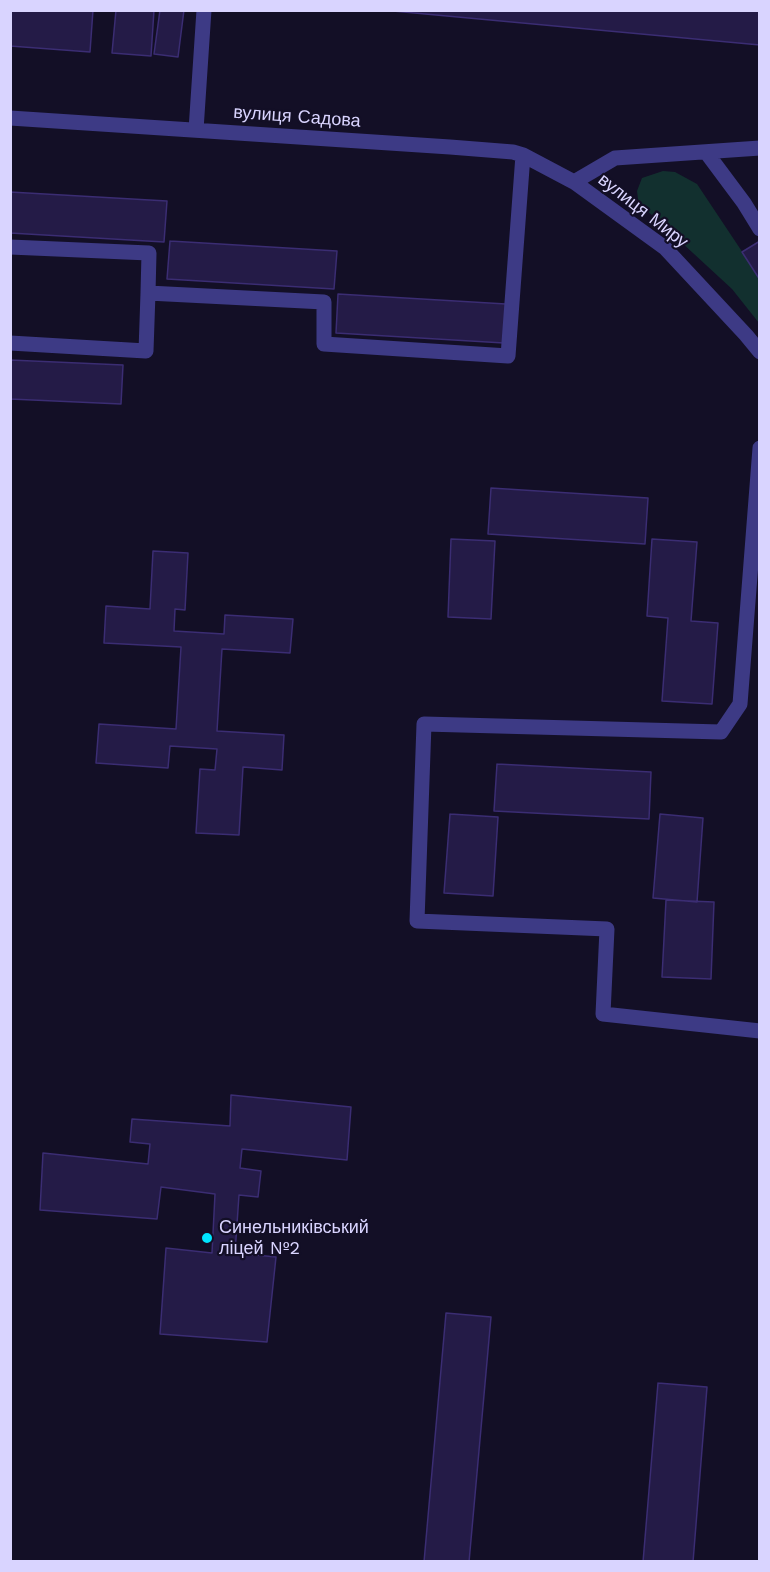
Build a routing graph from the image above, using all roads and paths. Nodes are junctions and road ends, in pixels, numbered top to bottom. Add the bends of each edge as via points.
1 (204, 10) edge
2 (10, 118) edge
3 (196, 130) junction
4 (759, 148) edge
5 (706, 152) junction
6 (523, 155) junction
7 (574, 182) junction
8 (759, 229) edge
9 (10, 247) edge
10 (148, 293) junction
11 (10, 343) edge
12 (759, 352) edge
13 (759, 448) edge
14 (759, 1031) edge

1 - 3 street
2 - 3 street, вулиця Садова
3 - 6 street, вулиця Садова
4 - 5 street
5 - 7 street via 615,158
5 - 8 street
6 - 7 street, вулиця Садова
6 - 10 street via 508,356 324,344 324,302
7 - 12 street, вулиця Миру via 665,248
9 - 10 street via 149,253
10 - 11 street via 146,351
13 - 14 street via 740,704 721,732 424,724 417,921 607,929 603,1014

